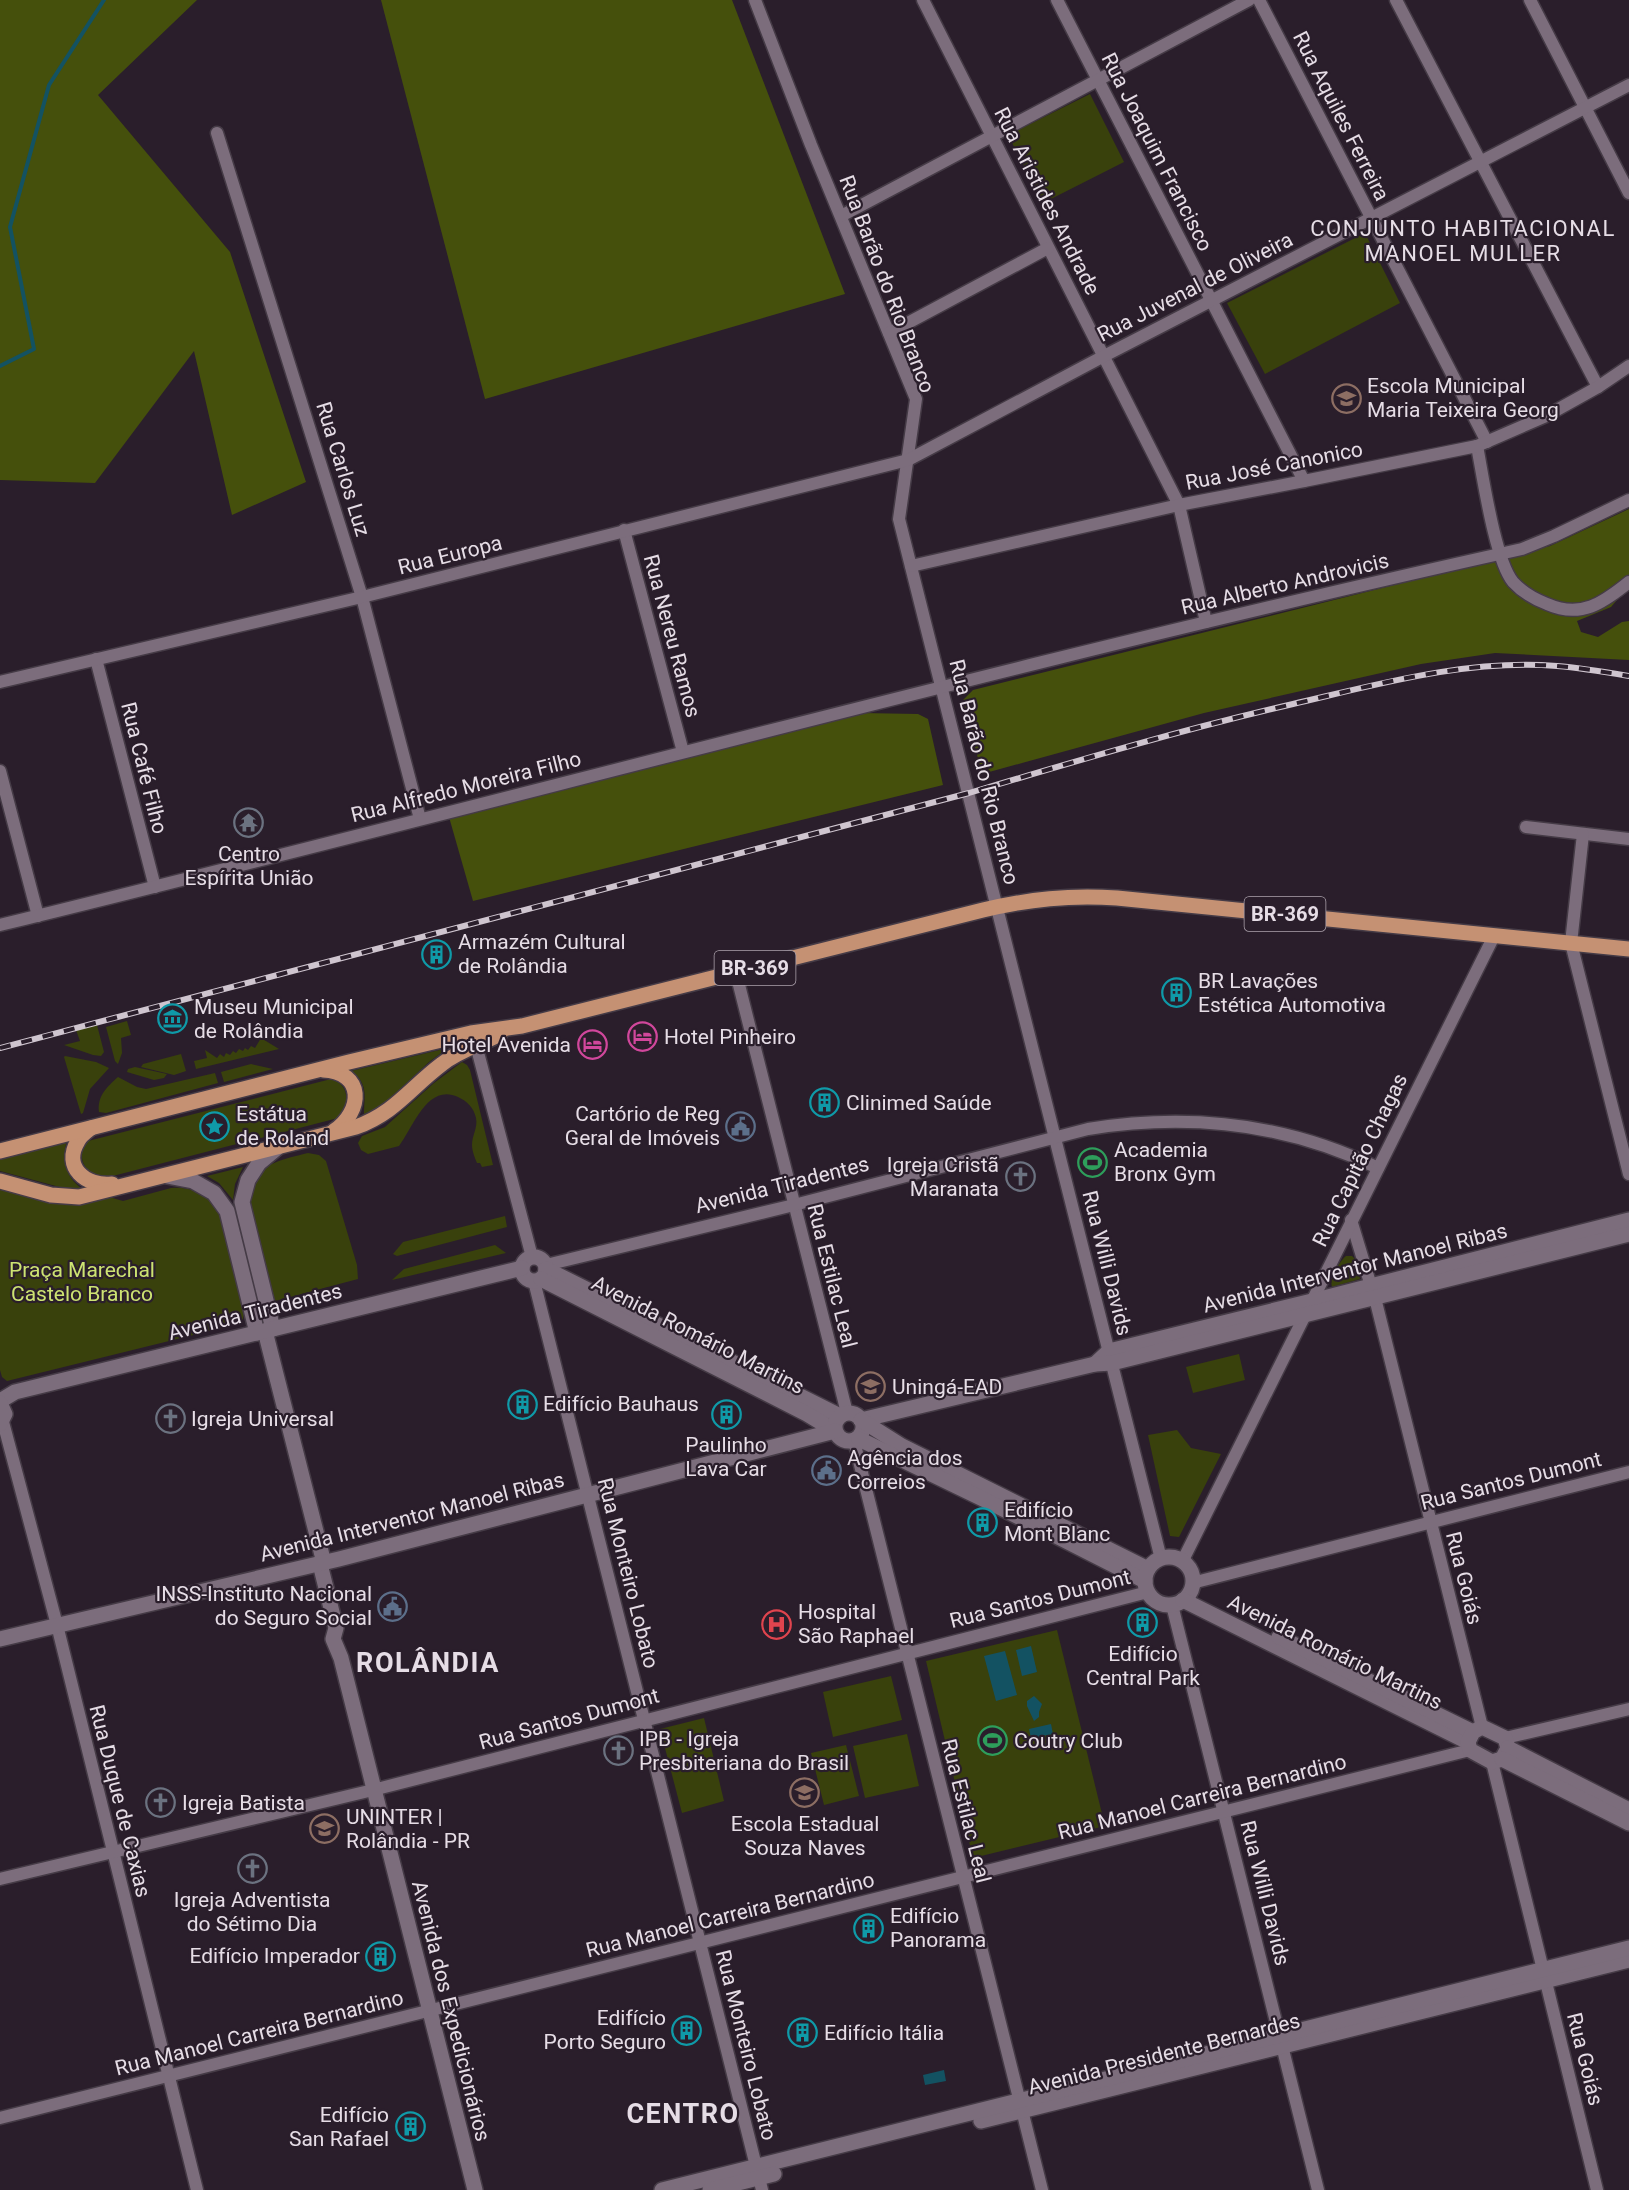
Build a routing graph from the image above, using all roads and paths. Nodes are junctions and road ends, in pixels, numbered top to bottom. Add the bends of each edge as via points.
1 (755, 0) edge
2 (923, 0) edge
3 (1057, 0) edge
4 (1249, 0) edge
5 (1259, 0) edge
6 (1396, 0) edge
7 (1530, 0) edge
8 (1098, 79) junction
9 (1629, 85) edge
10 (1585, 107) junction
11 (217, 134) dead end
12 (991, 135) junction
13 (1479, 162) junction
14 (1629, 193) edge
15 (841, 216) junction
16 (1372, 218) junction
17 (1048, 248) junction
18 (1212, 301) junction
19 (889, 333) junction
20 (1104, 356) junction
21 (1629, 366) edge
22 (1598, 387) junction
23 (1482, 444) junction
24 (908, 460) junction
25 (1304, 481) junction
26 (1629, 500) edge
27 (1179, 505) junction
28 (624, 530) junction
29 (1500, 554) junction
30 (911, 566) junction
31 (1629, 582) edge
32 (362, 597) junction
33 (1206, 622) junction
34 (96, 659) junction
35 (0, 682) edge
36 (942, 686) junction
37 (683, 752) junction
38 (0, 771) edge
39 (420, 819) junction
40 (1526, 827) dead end
41 (1583, 834) junction
42 (1629, 839) edge
43 (155, 887) junction
44 (999, 906) junction
45 (38, 916) junction
46 (0, 925) edge
47 (1494, 936) junction
48 (1571, 944) junction
49 (1629, 949) edge
50 (736, 973) junction
51 (510, 1029) junction
52 (476, 1045) junction
53 (316, 1070) junction
54 (91, 1128) junction
55 (329, 1134) junction
56 (1055, 1137) junction
57 (277, 1148) junction
58 (0, 1152) edge
59 (1378, 1168) junction
60 (1629, 1174) edge
61 (167, 1176) junction
62 (0, 1181) edge
63 (142, 1182) junction
64 (794, 1205) junction
65 (1352, 1220) junction
66 (1629, 1220) edge
67 (1629, 1234) edge
68 (527, 1262) junction
69 (542, 1273) junction
70 (1373, 1292) junction
71 (1312, 1301) junction
72 (1304, 1317) junction
73 (265, 1331) junction
74 (1111, 1357) junction
75 (0, 1402) edge
76 (841, 1420) junction
77 (861, 1420) junction
78 (1, 1423) edge
79 (856, 1440) junction
80 (1629, 1472) edge
81 (587, 1493) junction
82 (990, 1496) junction
83 (1430, 1521) junction
84 (1161, 1559) junction
85 (1182, 1562) junction
86 (322, 1563) junction
87 (1147, 1581) junction
88 (1184, 1595) junction
89 (57, 1625) junction
90 (0, 1640) edge
91 (907, 1653) junction
92 (1629, 1709) edge
93 (645, 1719) junction
94 (1473, 1738) junction
95 (1502, 1752) junction
96 (377, 1789) junction
97 (1629, 1810) edge
98 (1225, 1812) junction
99 (1629, 1823) edge
100 (112, 1851) junction
101 (962, 1877) junction
102 (0, 1879) edge
103 (700, 1942) junction
104 (1629, 1948) edge
105 (1629, 1960) edge
106 (1544, 1974) junction
107 (435, 2009) junction
108 (1281, 2041) junction
109 (168, 2076) junction
110 (1021, 2105) junction
111 (0, 2118) edge
112 (759, 2178) edge
113 (695, 2186) edge
114 (196, 2190) edge
115 (475, 2190) edge
116 (485, 2190) edge
117 (662, 2190) edge
118 (710, 2190) edge
119 (1042, 2190) edge
120 (1318, 2190) edge
121 (1597, 2190) edge

1 - 15 street, Rua Barão do Rio Branco
2 - 12 street, Rua Aristides Andrade
3 - 8 street, Rua Joaquim Francisco
4 - 8 street
5 - 16 street, Rua Aquiles Ferreira
6 - 13 street
7 - 10 street
8 - 12 street
8 - 18 street, Rua Joaquim Francisco
9 - 10 street, Rua Juvenal de Oliveira
10 - 13 street, Rua Juvenal de Oliveira
10 - 14 street
11 - 32 street, Rua Carlos Luz
12 - 15 street
12 - 17 street, Rua Aristides Andrade
13 - 16 street, Rua Juvenal de Oliveira
13 - 22 street
15 - 19 street, Rua Barão do Rio Branco
16 - 18 street, Rua Juvenal de Oliveira
16 - 23 street, Rua Aquiles Ferreira
17 - 19 street
17 - 20 street, Rua Aristides Andrade
18 - 20 street, Rua Juvenal de Oliveira
18 - 25 street, Rua Joaquim Francisco
19 - 24 street, Rua Barão do Rio Branco via 916,399
20 - 24 street, Rua Juvenal de Oliveira
20 - 27 street, Rua Aristides Andrade
21 - 22 street, Rua José Canonico
22 - 23 street, Rua José Canonico via 1546,416
23 - 25 street, Rua José Canonico
23 - 29 street, Rua Aquiles Ferreira
24 - 28 street, Rua Europa
24 - 30 street, Rua Barão do Rio Branco via 899,519
25 - 27 street, Rua José Canonico
26 - 29 street, Rua Alberto Androvicis via 1554,536
27 - 30 street, Rua José Canonico
27 - 33 street, Rua Aristides Andrade
28 - 32 street, Rua Europa
28 - 37 street, Rua Nereu Ramos
29 - 31 street, Rua Aquiles Ferreira via 1512,580 1528,596 1555,608 1587,609
29 - 33 street, Rua Alberto Androvicis
30 - 36 street, Rua Barão do Rio Branco
32 - 34 street, Rua Europa
32 - 39 street, Rua Carlos Luz
33 - 36 street, Rua Alberto Androvicis
34 - 35 street, Rua Europa
34 - 43 street, Rua Café Filho
36 - 37 street, Rua Alfredo Moreira Filho
36 - 44 street, Rua Barão do Rio Branco
37 - 39 street, Rua Alfredo Moreira Filho
38 - 45 street
39 - 43 street, Rua Alfredo Moreira Filho
40 - 41 street
41 - 42 street
41 - 48 street
43 - 45 street, Rua Alfredo Moreira Filho
44 - 47 main road, BR-369 via 1090,896
44 - 50 main road, BR-369
44 - 56 street, Rua Willi Davids
45 - 46 street, Rua Alfredo Moreira Filho
47 - 48 main road, BR-369
47 - 59 street, Rua Capitão Chagas
48 - 49 main road, BR-369
48 - 60 street
50 - 51 main road, BR-369
50 - 64 street, Rua Estilac Leal
51 - 52 main road, BR-369
51 - 53 main road, BR-369 via 471,1033
52 - 55 main road, BR-369 via 440,1065 375,1120
52 - 68 street
53 - 54 main road, BR-369
53 - 55 main road via 344,1076 355,1092 350,1116
54 - 58 main road, BR-369
54 - 63 main road via 74,1148 75,1166 84,1179 99,1185
55 - 57 main road, BR-369
56 - 59 street, Avenida Tiradentes via 1119,1124 1222,1124 1293,1135
56 - 64 street, Avenida Tiradentes
56 - 74 street, Rua Willi Davids
57 - 61 main road, BR-369
57 - 73 street, Avenida dos Expedicionários via 248,1180 242,1202
59 - 65 street, Rua Capitão Chagas
61 - 63 main road, BR-369
61 - 73 street, Avenida dos Expedicionários via 193,1181 214,1192 227,1211
62 - 63 main road, BR-369 via 69,1198
64 - 69 street, Avenida Tiradentes
64 - 76 street, Rua Estilac Leal
65 - 70 street, Rua Goiás
65 - 71 street, Rua Capitão Chagas
66 - 70 street, Avenida Interventor Manoel Ribas
67 - 70 street, Avenida Interventor Manoel Ribas
68 - 69 street, Avenida Romário Martins via 543,1260
68 - 69 street via 525,1277
68 - 73 street, Avenida Tiradentes
69 - 76 street, Avenida Romário Martins via 807,1414
69 - 81 street, Rua Monteiro Lobato
70 - 71 street, Avenida Interventor Manoel Ribas
70 - 72 street, Avenida Interventor Manoel Ribas
70 - 83 street, Rua Goiás
71 - 72 street, Rua Capitão Chagas
71 - 74 street, Avenida Interventor Manoel Ribas
72 - 74 street, Avenida Interventor Manoel Ribas
72 - 85 street, Rua Capitão Chagas
73 - 75 street, Avenida Tiradentes via 15,1392
73 - 86 street, Avenida dos Expedicionários
74 - 77 street, Avenida Interventor Manoel Ribas
74 - 84 street, Rua Willi Davids
75 - 78 street via 5,1414
76 - 77 street
76 - 79 street via 837,1436 850,1442
76 - 81 street, Avenida Interventor Manoel Ribas
77 - 79 street via 862,1434
77 - 82 street
78 - 89 street, Rua Duque de Caxias
79 - 82 street
79 - 91 street, Rua Estilac Leal
80 - 83 street, Rua Santos Dumont
81 - 86 street, Avenida Interventor Manoel Ribas
81 - 93 street, Rua Monteiro Lobato
82 - 87 street
83 - 88 street, Rua Santos Dumont
83 - 94 street, Rua Goiás
84 - 85 street via 1176,1558
84 - 87 street
85 - 88 street via 1190,1571
86 - 89 street, Avenida Interventor Manoel Ribas
86 - 96 street, Avenida dos Expedicionários via 336,1628 333,1639
87 - 88 street via 1158,1602
87 - 91 street, Rua Santos Dumont
88 - 94 street, Avenida Romário Martins
88 - 98 street, Rua Willi Davids
89 - 90 street, Avenida Interventor Manoel Ribas
89 - 100 street, Rua Duque de Caxias
91 - 93 street, Rua Santos Dumont
91 - 101 street, Rua Estilac Leal
92 - 95 street
93 - 96 street, Rua Santos Dumont
93 - 103 street, Rua Monteiro Lobato
94 - 95 street
94 - 95 street
94 - 98 street, Rua Manoel Carreira Bernardino
95 - 97 street
95 - 99 street
95 - 106 street, Rua Goiás
96 - 100 street, Rua Santos Dumont
96 - 107 street, Avenida dos Expedicionários
98 - 101 street, Rua Manoel Carreira Bernardino
98 - 108 street, Rua Willi Davids
100 - 102 street, Rua Santos Dumont
100 - 109 street, Rua Duque de Caxias
101 - 103 street, Rua Manoel Carreira Bernardino
101 - 110 street, Rua Estilac Leal
103 - 107 street, Rua Manoel Carreira Bernardino
103 - 112 street, Rua Monteiro Lobato
104 - 106 street, Avenida Presidente Bernardes
105 - 106 street, Avenida Presidente Bernardes
106 - 108 street, Avenida Presidente Bernardes
106 - 121 street, Rua Goiás
107 - 109 street, Rua Manoel Carreira Bernardino
107 - 115 street, Avenida dos Expedicionários
107 - 116 street, Avenida dos Expedicionários
108 - 110 street, Avenida Presidente Bernardes
108 - 120 street, Rua Willi Davids
109 - 111 street, Rua Manoel Carreira Bernardino
109 - 114 street, Rua Duque de Caxias
110 - 112 street, Avenida Presidente Bernardes
110 - 119 street, Rua Estilac Leal
112 - 113 street
112 - 118 street, Avenida Presidente Bernardes
113 - 117 street

